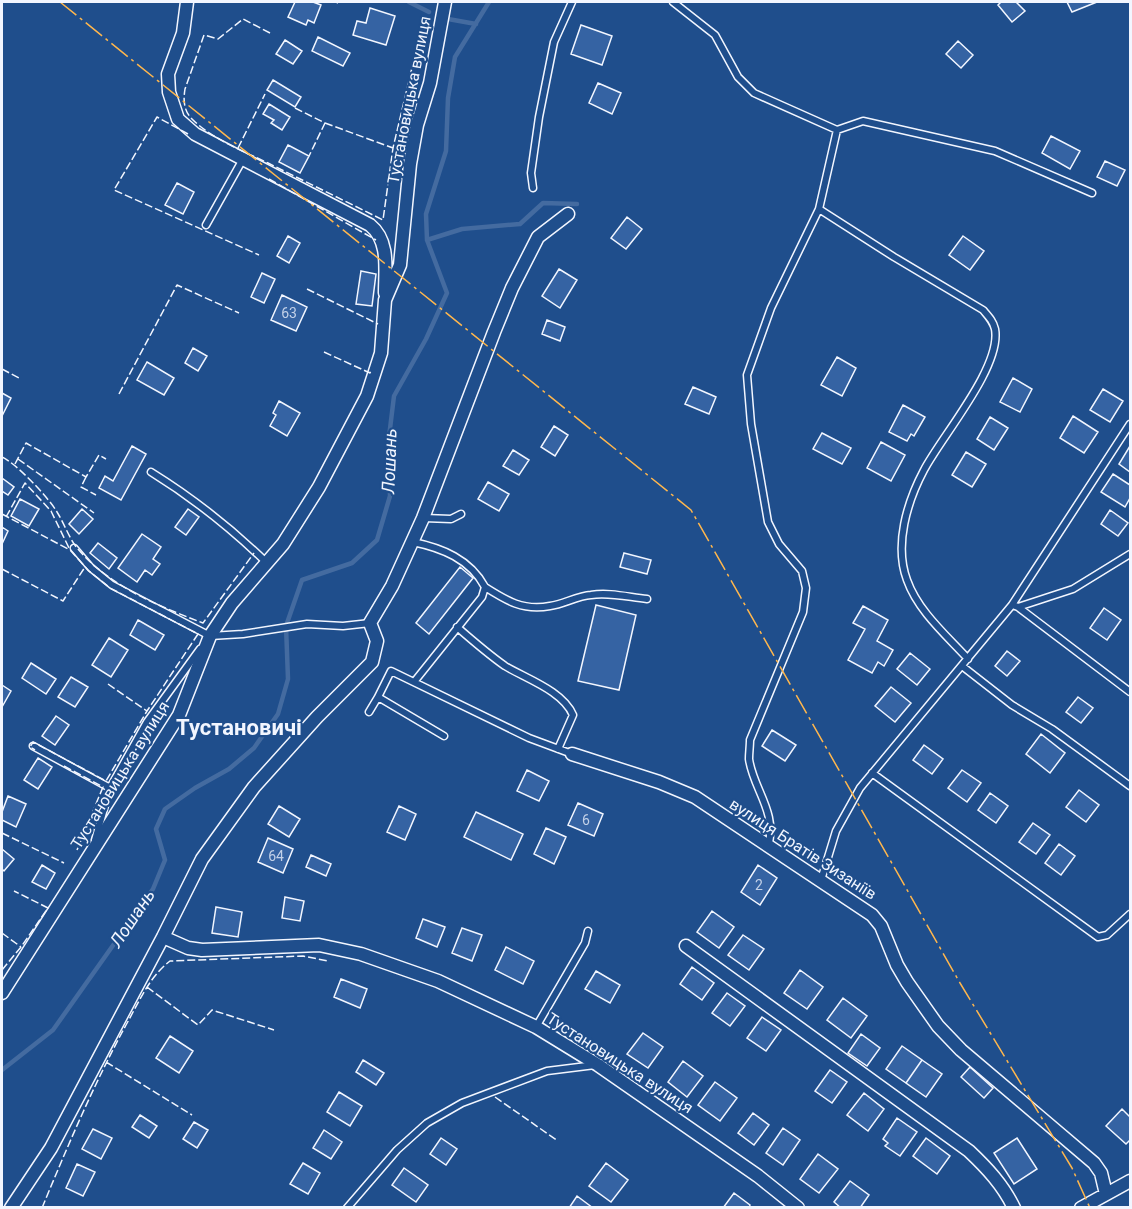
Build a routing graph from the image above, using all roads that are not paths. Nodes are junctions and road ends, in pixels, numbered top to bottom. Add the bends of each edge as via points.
1 (187, 2) edge
2 (445, 2) edge
3 (572, 2) edge
4 (673, 2) edge
5 (837, 130) junction
6 (243, 159) junction
7 (533, 188) dead end
8 (1092, 193) dead end
9 (819, 209) junction
10 (568, 214) dead end
11 (206, 225) dead end
12 (385, 300) junction
13 (1131, 424) edge
14 (151, 472) dead end
15 (461, 514) dead end
16 (423, 518) junction
17 (412, 542) junction
18 (74, 548) dead end
19 (1131, 555) edge
20 (267, 563) junction
21 (485, 587) junction
22 (647, 599) dead end
23 (1015, 606) junction
24 (370, 623) junction
25 (457, 627) junction
26 (210, 636) junction
27 (968, 659) junction
28 (963, 666) junction
29 (414, 682) junction
30 (1131, 692) edge
31 (378, 697) junction
32 (369, 712) dead end
33 (444, 736) dead end
34 (33, 746) dead end
35 (558, 749) junction
36 (572, 754) joint
37 (872, 773) junction
38 (1131, 786) edge
39 (110, 788) junction
40 (768, 847) junction
41 (90, 855) junction
42 (821, 880) junction
43 (1131, 914) edge
44 (588, 931) dead end
45 (163, 937) junction
46 (686, 946) dead end
47 (2, 993) edge
48 (536, 1027) junction
49 (598, 1065) junction
50 (1131, 1181) edge
51 (1106, 1194) junction
52 (11, 1208) edge
53 (347, 1208) edge
54 (798, 1208) edge
55 (1014, 1208) edge
56 (1081, 1208) edge

1 - 6 street via 183,33 168,74 172,105 178,119 195,134
2 - 12 street, Тустановицька вулиця via 410,164 400,265
3 - 7 lane via 554,42 531,172
4 - 5 lane via 715,35 738,77 754,93
5 - 8 lane via 863,121 995,151
5 - 9 lane
6 - 11 lane
6 - 12 street via 376,230 385,253
9 - 27 lane via 983,310 996,332 985,371 923,472 905,522 902,545 903,566 912,592
9 - 40 lane via 771,308 747,375 768,522 805,580 803,612 750,740 749,760 769,816
10 - 16 street via 537,237 512,288
12 - 20 street, Тустановицька вулиця via 381,353 367,396 319,487
13 - 23 lane
14 - 20 lane via 246,542
15 - 16 lane via 451,519
16 - 17 street
17 - 21 lane via 432,546 463,561
17 - 24 street
18 - 26 lane via 112,585
19 - 23 lane via 1073,589
20 - 26 street, Тустановицька вулиця
21 - 22 lane via 512,604 533,607 588,595
21 - 25 lane via 482,597
23 - 27 lane
23 - 30 lane
24 - 26 lane via 307,624
24 - 45 street via 377,641 372,662 317,717 225,825 202,859
25 - 29 lane
25 - 35 lane via 504,665 569,706 573,715
26 - 39 lane via 147,722
26 - 41 street, Тустановицька вулиця via 179,715
27 - 28 lane
28 - 37 lane
28 - 38 lane via 1012,705
29 - 31 lane via 391,671
29 - 35 lane
31 - 32 lane
31 - 33 lane
34 - 39 lane
35 - 36 lane
36 - 40 street, вулиця Братів Зизаніїв via 680,790
37 - 42 lane via 836,831
37 - 43 lane via 1098,937 1107,935
39 - 41 lane
40 - 42 street, вулиця Братів Зизаніїв
41 - 47 street, Тустановицька вулиця
42 - 51 street, вулиця Братів Зизаніїв via 872,915 907,982 938,1026 1094,1163
44 - 48 lane via 585,943
45 - 48 street, Тустановицька вулиця via 202,950 319,945 361,954 438,981
45 - 52 street via 51,1148
46 - 55 street via 969,1151 1005,1191
48 - 49 street, Тустановицька вулиця
49 - 53 lane via 547,1071 462,1103 427,1123 397,1150
49 - 54 street, Тустановицька вулиця
50 - 51 street
51 - 56 street

